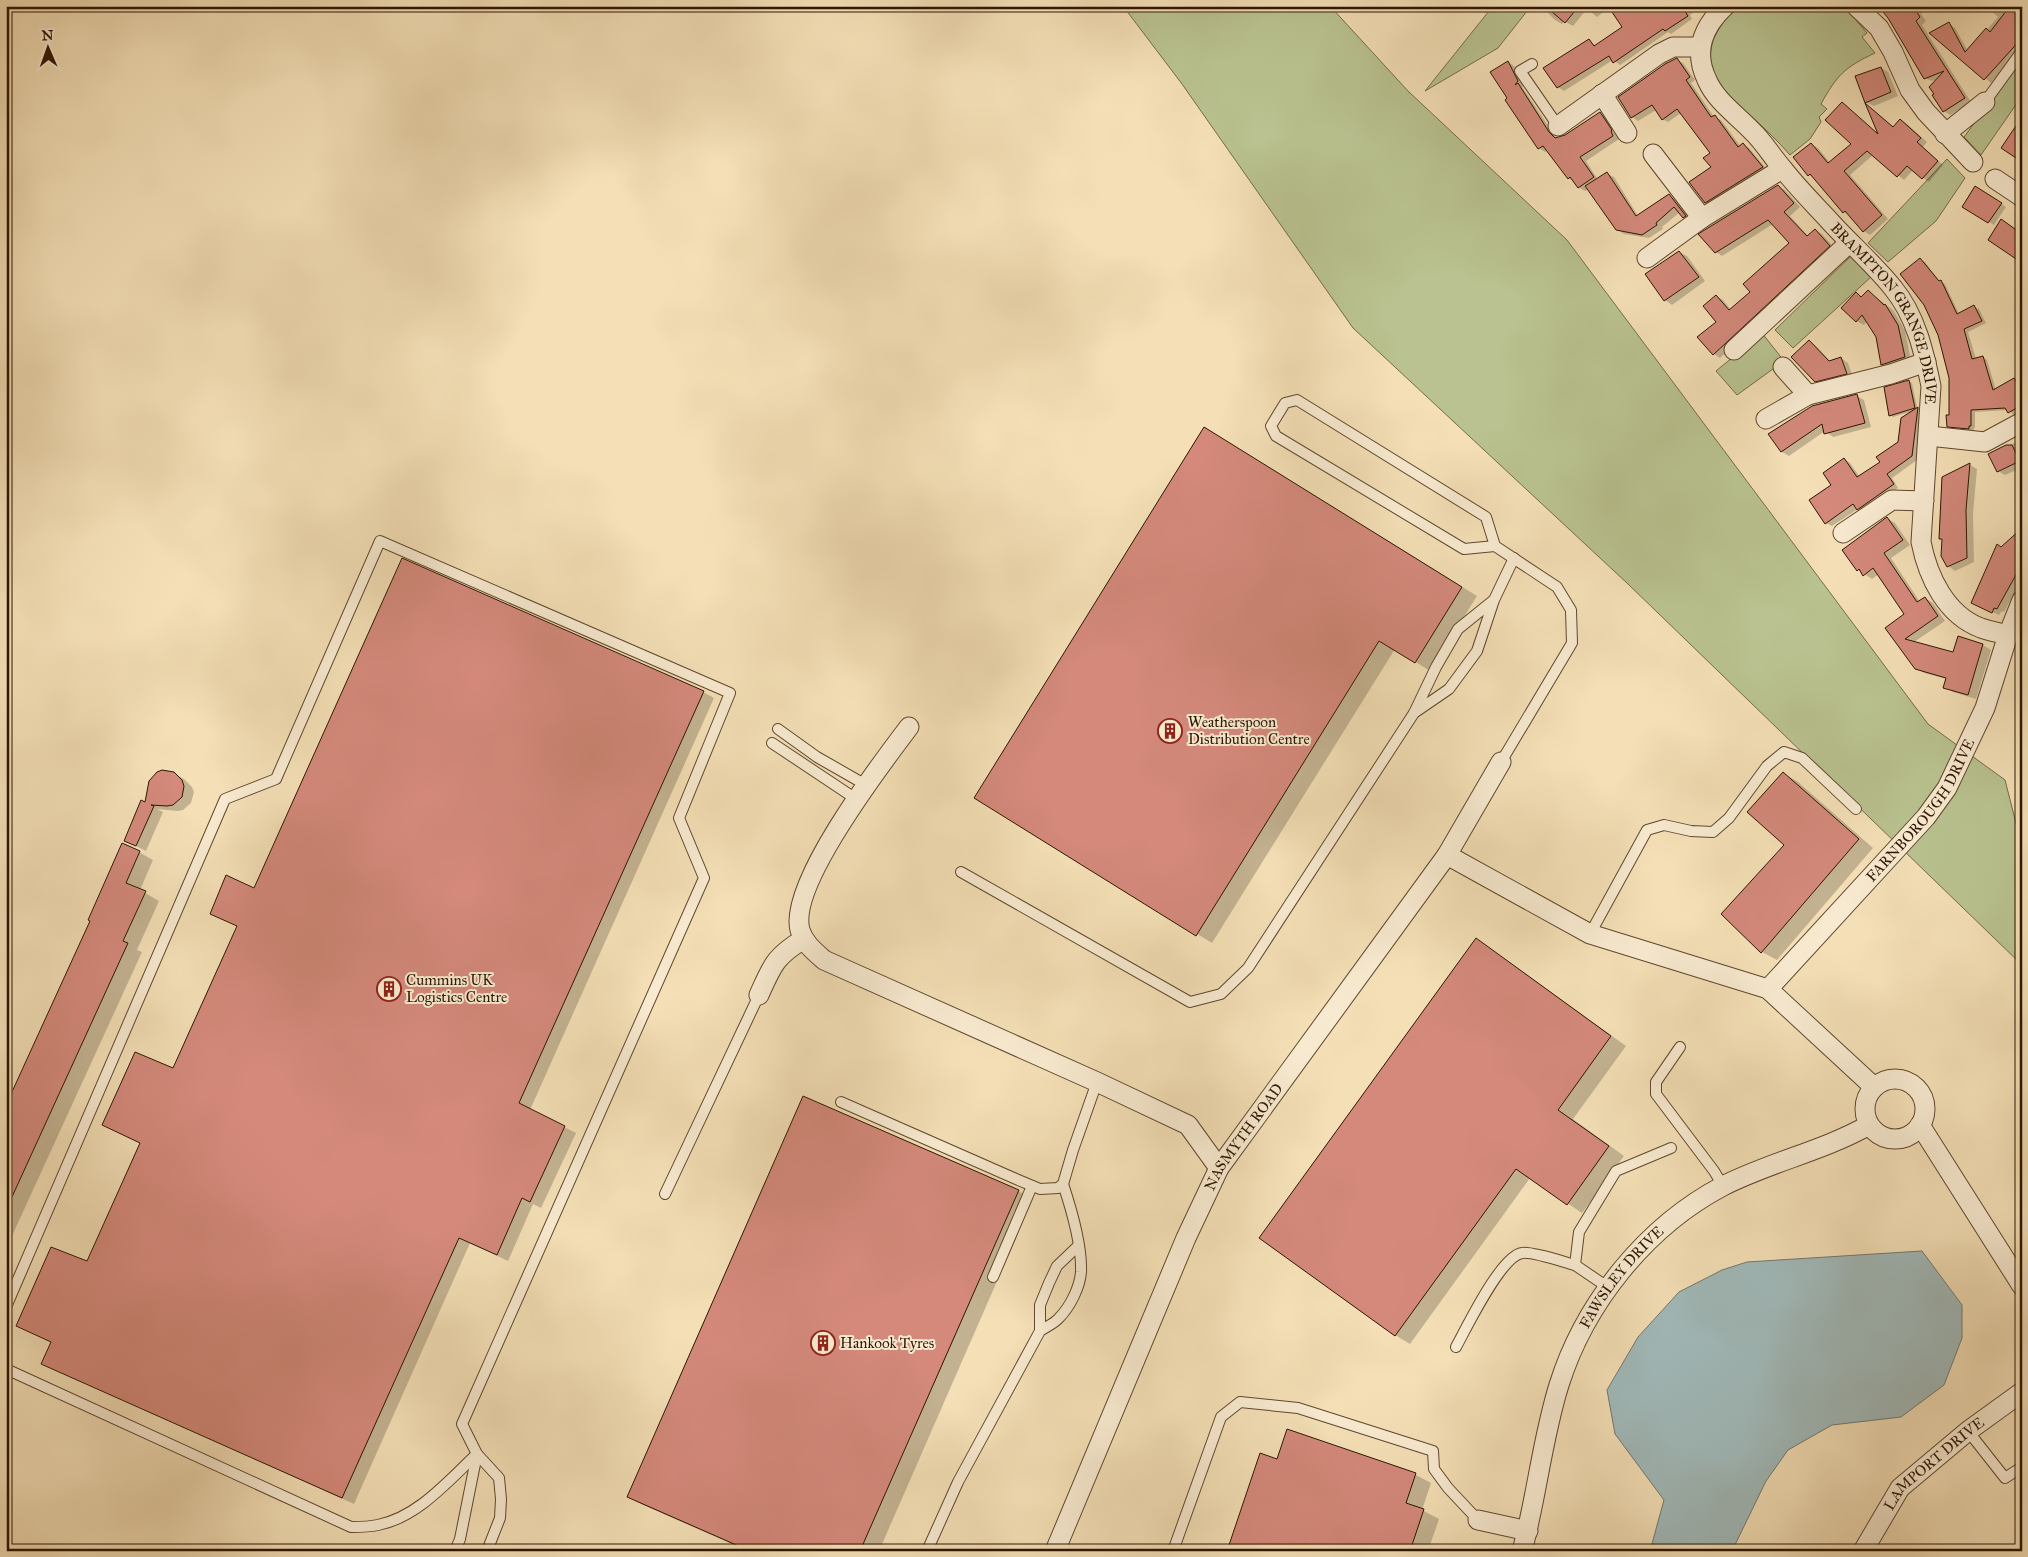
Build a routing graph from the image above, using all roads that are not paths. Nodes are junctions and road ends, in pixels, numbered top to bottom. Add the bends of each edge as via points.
1 (1725, 6) edge
2 (1856, 6) edge
3 (1700, 46) junction
4 (2022, 51) edge
5 (1532, 64) dead end
6 (1602, 94) junction
7 (1985, 102) joint
8 (1558, 126) joint
9 (1627, 133) dead end
10 (1945, 134) junction
11 (1653, 154) dead end
12 (1973, 162) dead end
13 (1782, 169) junction
14 (1995, 179) dead end
15 (2022, 197) edge
16 (1702, 218) junction
17 (1849, 243) junction
18 (1647, 258) dead end
19 (1734, 350) dead end
20 (1926, 362) junction
21 (1783, 367) dead end
22 (1808, 395) junction
23 (1766, 418) dead end
24 (2022, 422) edge
25 (1929, 436) junction
26 (1924, 501) junction
27 (1843, 533) dead end
28 (1495, 546) junction
29 (1514, 558) junction
30 (1494, 600) junction
31 (2022, 600) edge
32 (2008, 635) junction
33 (1414, 713) junction
34 (909, 727) dead end
35 (778, 730) dead end
36 (772, 743) dead end
37 (1501, 762) joint
38 (861, 792) junction
39 (1856, 809) dead end
40 (1447, 855) junction
41 (961, 872) dead end
42 (1590, 934) junction
43 (804, 939) junction
44 (1768, 989) junction
45 (759, 995) joint
46 (1680, 1047) dead end
47 (1097, 1082) junction
48 (1874, 1087) junction
49 (841, 1102) dead end
50 (1869, 1125) junction
51 (1920, 1125) junction
52 (1672, 1148) dead end
53 (1219, 1168) junction
54 (1063, 1184) junction
55 (1032, 1186) junction
56 (1723, 1186) junction
57 (665, 1194) dead end
58 (1078, 1246) junction
59 (1575, 1265) junction
60 (992, 1277) dead end
61 (2022, 1286) edge
62 (1609, 1288) junction
63 (6, 1307) edge
64 (1040, 1331) junction
65 (1456, 1347) dead end
66 (6, 1369) edge
67 (2022, 1392) edge
68 (1968, 1431) junction
69 (477, 1454) junction
70 (2022, 1467) edge
71 (1478, 1520) joint
72 (1528, 1531) junction
73 (455, 1551) edge
74 (487, 1551) edge
75 (927, 1551) edge
76 (1055, 1551) edge
77 (1173, 1551) edge
78 (1522, 1551) edge
79 (1863, 1551) edge

1 - 3 street via 1707,28
2 - 10 street via 1878,28 1910,90
3 - 6 street via 1673,47
3 - 13 street, BRAMPTON GRANGE DRIVE via 1702,64 1713,90 1753,131
4 - 7 lane
5 - 8 lane via 1520,71
6 - 8 street
6 - 9 street
7 - 10 street
10 - 12 street
11 - 16 street
13 - 16 street
13 - 17 street, BRAMPTON GRANGE DRIVE
14 - 15 street
16 - 18 street
17 - 19 street
17 - 20 street, BRAMPTON GRANGE DRIVE via 1894,289 1914,322
20 - 22 street
20 - 25 street, BRAMPTON GRANGE DRIVE via 1931,386
21 - 22 street
22 - 23 street
24 - 25 street via 1985,442
25 - 26 street, BRAMPTON GRANGE DRIVE
26 - 27 street via 1892,500
26 - 32 street, BRAMPTON GRANGE DRIVE via 1921,542 1925,563 1944,599 1956,613 1980,627
28 - 28 lane via 1464,549 1276,436 1271,426 1285,404 1297,400 1486,517
28 - 29 lane
29 - 30 lane
29 - 37 lane via 1557,587 1571,610 1572,643
30 - 33 lane via 1458,629
30 - 33 lane via 1477,651 1449,689
31 - 32 street, FARNBOROUGH DRIVE
32 - 44 street, FARNBOROUGH DRIVE via 1985,708 1947,788 1926,817
33 - 41 lane via 1248,968 1221,994 1190,1002
34 - 38 street
35 - 38 lane
36 - 38 lane
37 - 40 street, NASMYTH ROAD
38 - 43 street via 806,887 799,912
39 - 42 lane via 1802,758 1784,752 1767,766 1729,818 1713,832 1664,825 1647,830
40 - 42 street
40 - 53 street, NASMYTH ROAD
42 - 44 street
43 - 45 street via 774,963
43 - 47 street via 824,960
44 - 48 street
45 - 57 lane
46 - 56 lane via 1656,1082 1656,1094
47 - 53 street via 1188,1126
47 - 54 lane
48 - 50 street via 1865,1105
48 - 51 street via 1897,1079 1918,1090 1924,1101
49 - 55 lane
50 - 51 street via 1885,1138 1895,1139 1909,1135
50 - 56 street, FAWSLEY DRIVE via 1849,1137 1760,1168
51 - 61 street
52 - 59 lane via 1616,1170 1579,1232
53 - 76 street, NASMYTH ROAD via 1186,1238
54 - 55 lane via 1050,1189
54 - 58 lane via 1074,1216
55 - 60 lane
56 - 62 street, FAWSLEY DRIVE via 1689,1206 1653,1235
58 - 64 lane via 1057,1266 1048,1283 1040,1305
58 - 64 lane via 1080,1272 1076,1290 1059,1318
59 - 62 lane
59 - 65 lane via 1524,1252 1515,1255 1502,1267
62 - 72 street, FAWSLEY DRIVE via 1578,1337 1559,1385
63 - 69 lane via 225,799 276,779 380,541 730,693 679,818 704,878 462,1424
64 - 75 lane via 958,1482
66 - 69 lane via 351,1528 379,1525 407,1514 428,1500
67 - 68 street, LAMPORT DRIVE
68 - 70 lane via 2005,1478
68 - 79 street, LAMPORT DRIVE via 1900,1488
69 - 73 lane
69 - 74 lane via 498,1478 499,1485 500,1518
71 - 72 street
71 - 77 lane via 1434,1469 1433,1451 1298,1408 1240,1402 1221,1417
72 - 78 street, FAWSLEY DRIVE

